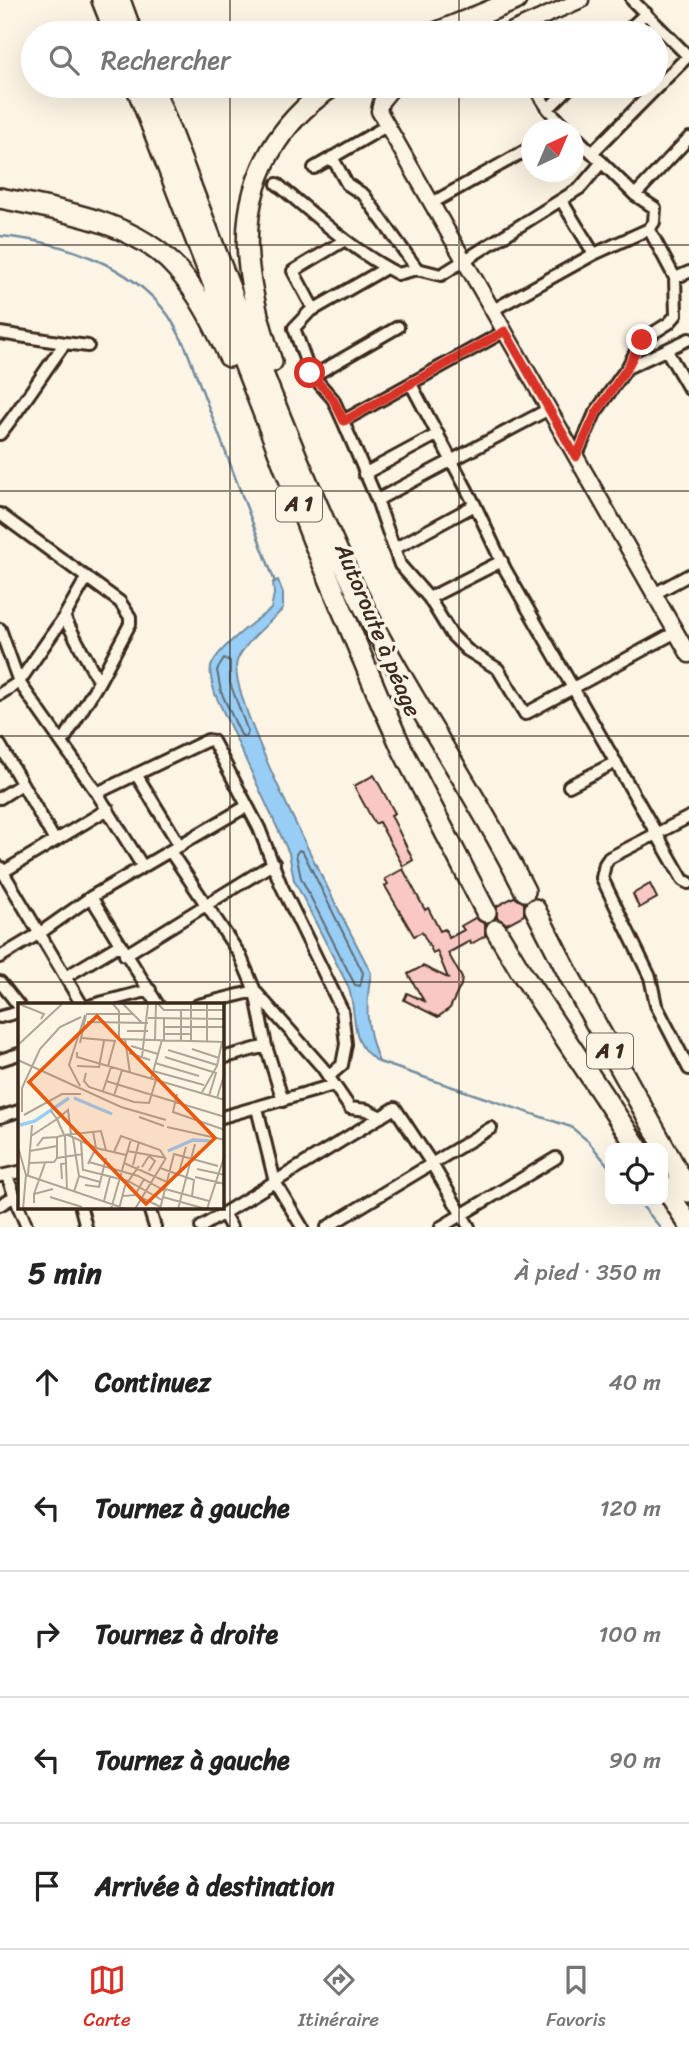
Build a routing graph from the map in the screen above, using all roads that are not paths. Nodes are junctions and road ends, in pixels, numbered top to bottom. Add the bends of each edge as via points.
1 (102, 0) edge
2 (120, 0) edge
3 (516, 0) edge
4 (581, 0) edge
5 (632, 0) edge
6 (646, 13) junction
7 (110, 21) edge
8 (128, 21) edge
9 (464, 21) edge
10 (533, 21) edge
11 (638, 21) edge
12 (654, 21) edge
13 (668, 35) edge
14 (689, 56) edge
15 (668, 77) edge
16 (141, 98) edge
17 (158, 98) edge
18 (318, 98) edge
19 (384, 98) edge
20 (541, 98) edge
21 (559, 98) edge
22 (647, 98) edge
23 (548, 109) junction
24 (558, 119) edge
25 (388, 125) junction
26 (689, 138) edge
27 (584, 145) edge
28 (679, 148) junction
29 (521, 153) edge
30 (592, 153) junction
31 (689, 157) edge
32 (332, 158) junction
33 (602, 162) junction
34 (313, 168) dead end
35 (277, 184) dead end
36 (635, 195) junction
37 (0, 198) edge
38 (561, 200) junction
39 (432, 203) junction
40 (649, 229) junction
41 (345, 240) junction
42 (594, 254) junction
43 (464, 260) junction
44 (386, 268) junction
45 (417, 269) junction
46 (689, 272) edge
47 (675, 278) junction
48 (493, 310) junction
49 (311, 311) junction
50 (398, 327) dead end
51 (505, 331) junction
52 (0, 333) edge
53 (689, 339) edge
54 (65, 343) junction
55 (88, 346) dead end
56 (667, 351) junction
57 (627, 368) junction
58 (313, 376) junction
59 (411, 384) junction
60 (689, 389) edge
61 (549, 408) junction
62 (344, 421) junction
63 (0, 434) edge
64 (438, 434) junction
65 (576, 457) junction
66 (451, 460) junction
67 (364, 474) junction
68 (377, 500) junction
69 (475, 505) junction
70 (0, 514) edge
71 (324, 516) junction
72 (312, 538) junction
73 (394, 549) junction
74 (502, 561) junction
75 (689, 575) edge
76 (87, 577) junction
77 (654, 594) junction
78 (429, 598) junction
79 (64, 617) junction
80 (0, 629) edge
81 (676, 632) junction
82 (689, 655) edge
83 (19, 682) junction
84 (99, 682) junction
85 (573, 688) junction
86 (0, 694) edge
87 (62, 743) junction
88 (0, 745) edge
89 (616, 762) junction
90 (136, 774) junction
91 (22, 784) junction
92 (569, 786) dead end
93 (97, 793) junction
94 (0, 798) edge
95 (247, 806) junction
96 (108, 809) junction
97 (689, 817) edge
98 (657, 835) junction
99 (55, 841) junction
100 (175, 848) junction
101 (274, 863) junction
102 (144, 867) junction
103 (1, 870) edge
104 (689, 883) edge
105 (525, 891) dead end
106 (91, 897) junction
107 (205, 905) junction
108 (535, 909) dead end
109 (486, 912) dead end
110 (496, 930) dead end
111 (40, 933) junction
112 (122, 950) junction
113 (0, 957) edge
114 (67, 976) junction
115 (0, 982) edge
116 (150, 990) junction
117 (255, 991) junction
118 (81, 1003) edge
119 (100, 1003) edge
120 (157, 1003) edge
121 (206, 1003) edge
122 (18, 1005) edge
123 (18, 1012) edge
124 (0, 1017) edge
125 (266, 1046) junction
126 (18, 1054) edge
127 (224, 1057) edge
128 (0, 1060) edge
129 (689, 1069) edge
130 (331, 1081) junction
131 (283, 1101) junction
132 (257, 1108) junction
133 (350, 1108) junction
134 (18, 1111) edge
135 (224, 1116) edge
136 (0, 1117) edge
137 (380, 1117) junction
138 (491, 1128) dead end
139 (356, 1132) junction
140 (635, 1143) edge
141 (556, 1158) dead end
142 (432, 1164) junction
143 (3, 1176) edge
144 (275, 1182) junction
145 (668, 1192) edge
146 (689, 1192) edge
147 (18, 1204) edge
148 (0, 1205) edge
149 (224, 1209) edge
150 (20, 1210) edge
151 (82, 1210) edge
152 (150, 1210) edge
153 (219, 1212) edge
154 (462, 1214) junction
155 (689, 1225) edge
156 (27, 1227) edge
157 (86, 1227) edge
158 (155, 1227) edge
159 (201, 1227) edge
160 (231, 1227) edge
161 (302, 1227) edge
162 (327, 1227) edge
163 (441, 1227) edge
164 (469, 1227) edge

1 - 7 highway
2 - 8 highway
3 - 9 highway
4 - 10 street
5 - 6 street
6 - 11 street
6 - 12 street
13 - 14 street
14 - 15 street
16 - 72 highway, Autoroute à péage / A 1
17 - 71 highway, A 1 via 279,414
18 - 71 highway via 301,111 267,156 255,185 246,234 265,341
19 - 25 street via 379,110
20 - 23 street
21 - 23 street
22 - 30 street
23 - 24 street
25 - 32 street
25 - 39 street
26 - 28 street
27 - 30 street
28 - 31 street
28 - 36 street
29 - 39 street
30 - 33 street
32 - 34 street
32 - 45 street via 347,184 364,195
33 - 36 street
33 - 38 street via 580,188
35 - 41 street
36 - 40 street via 655,208
37 - 72 highway via 117,228 175,266 207,310
38 - 42 street
38 - 43 street
39 - 43 street
40 - 42 street
40 - 47 street
41 - 44 street
41 - 49 street via 293,271
42 - 48 street
43 - 45 street via 441,275
43 - 48 street
44 - 45 street via 398,274
44 - 49 street
46 - 47 street
47 - 57 street via 676,315 642,340
48 - 51 street
49 - 58 street via 294,328
50 - 58 street
51 - 59 street
51 - 61 street
52 - 54 street
53 - 56 street
54 - 55 street
54 - 63 street
56 - 57 street
56 - 60 street
57 - 65 street via 596,413
58 - 62 street
59 - 62 street
59 - 64 street
61 - 65 street
61 - 66 street
62 - 67 street
64 - 66 street
64 - 67 street
65 - 77 street
66 - 68 street
66 - 69 street
67 - 68 street
68 - 73 street
69 - 73 street
69 - 74 street
70 - 76 street
71 - 105 highway, A 1 via 397,669
72 - 109 highway, Autoroute à péage / A 1 via 402,748
73 - 78 street via 400,565
74 - 78 street
74 - 85 street
75 - 77 street
76 - 79 street
76 - 84 street via 120,602 130,617
77 - 81 street
78 - 85 street via 451,634 498,669 525,714
79 - 83 street
79 - 84 street
80 - 83 street
81 - 82 street
81 - 85 street
83 - 86 street
83 - 87 street
84 - 87 street
85 - 89 street
87 - 93 street
88 - 91 street
89 - 92 street
89 - 98 street
90 - 93 street
90 - 95 street via 211,740
90 - 100 street
91 - 94 street
91 - 99 street
93 - 96 street
95 - 100 street
95 - 101 street
96 - 99 street
96 - 102 street
97 - 98 street
98 - 104 street
98 - 129 street via 609,858 602,878 650,976 656,1005
99 - 103 street
100 - 102 street
100 - 107 street
101 - 107 street
101 - 130 street via 342,1010 346,1044 342,1065
102 - 106 street
103 - 111 street
106 - 111 street
106 - 112 street
107 - 112 street
107 - 117 street via 240,955
108 - 146 highway, A 1
110 - 140 highway, A 1
111 - 113 street
111 - 114 street
112 - 114 street
112 - 116 street
114 - 118 street
115 - 122 street
116 - 119 street
116 - 120 street
117 - 121 street
117 - 125 street
117 - 130 street
123 - 124 street
125 - 127 street
125 - 131 street
126 - 128 street
130 - 131 street
130 - 133 street
131 - 132 street
132 - 135 street
132 - 144 street
133 - 137 street
133 - 139 street
134 - 136 street
137 - 139 street
137 - 142 street via 398,1110
138 - 142 street
139 - 144 street
141 - 154 street
142 - 154 street
142 - 162 street
143 - 147 street
144 - 149 street
144 - 161 street
145 - 155 highway
147 - 148 street
150 - 156 street
151 - 157 street
152 - 158 street
153 - 159 street
153 - 160 street
154 - 163 street
154 - 164 street

